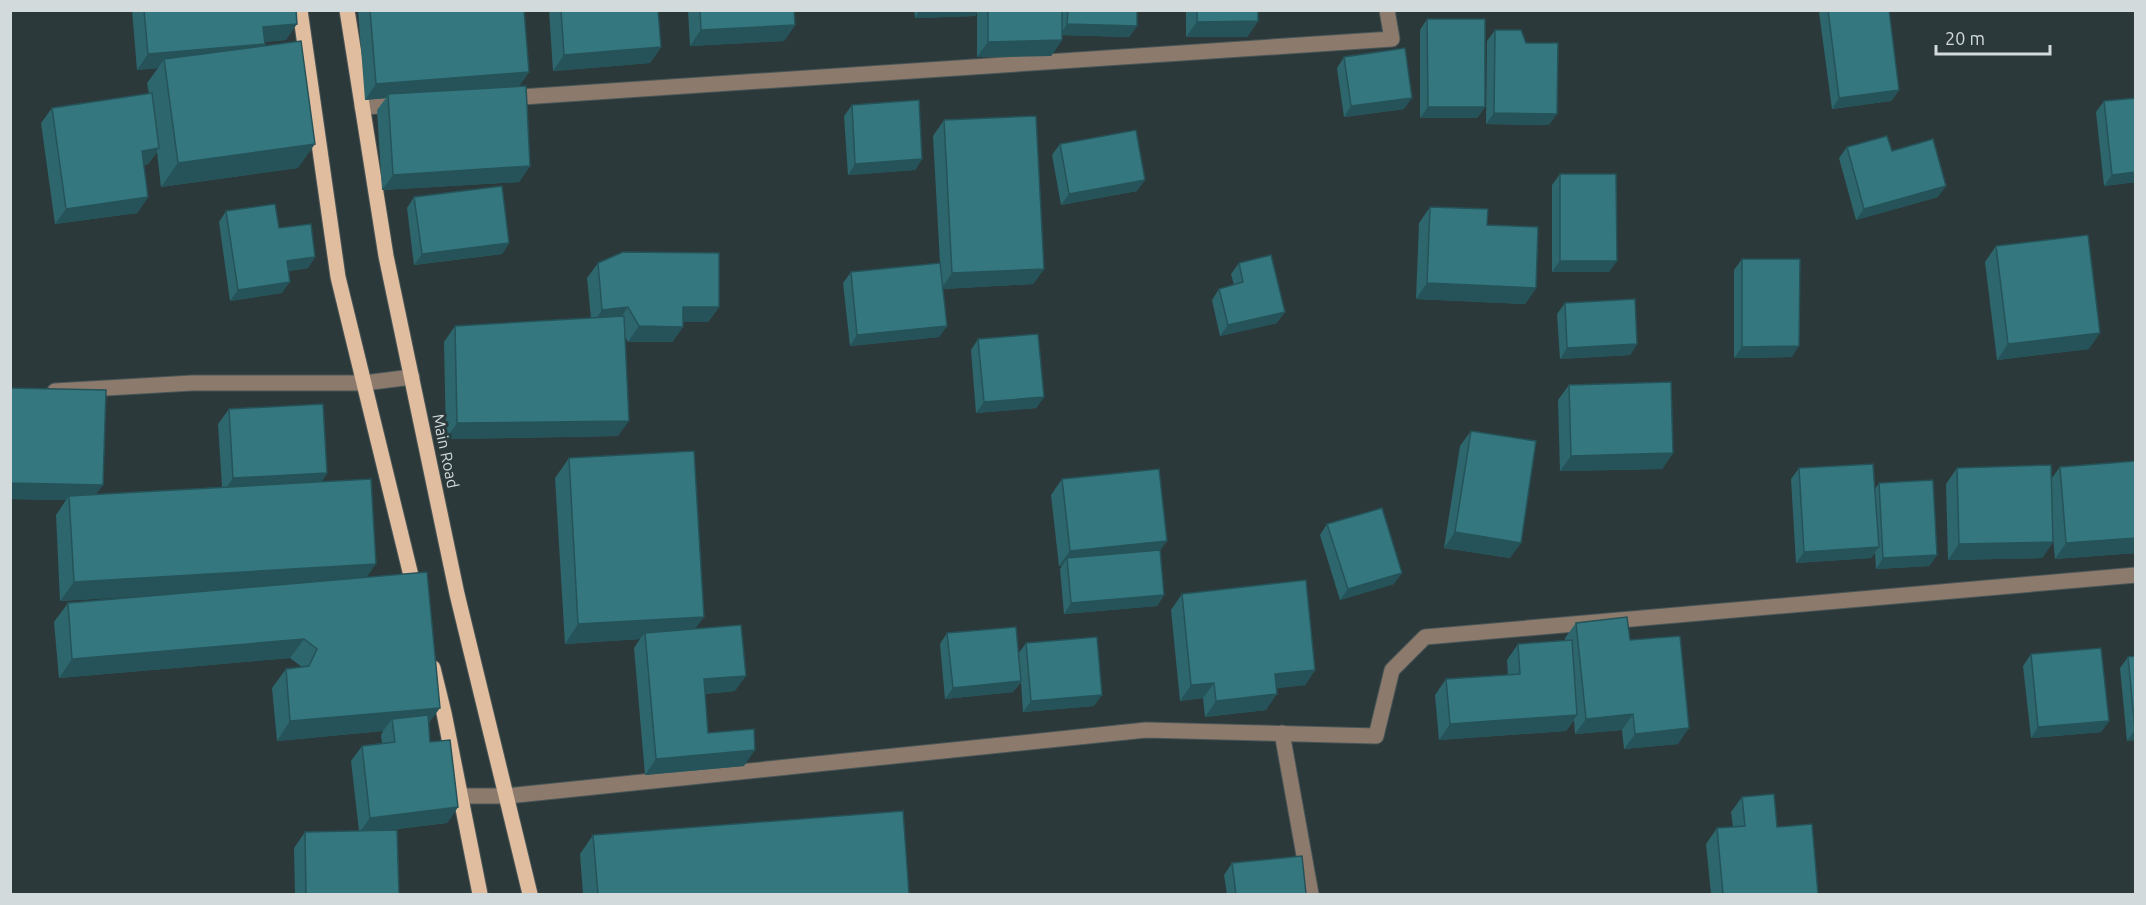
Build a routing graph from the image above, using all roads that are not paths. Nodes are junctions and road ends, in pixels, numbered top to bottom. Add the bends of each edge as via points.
1 (300, 10) edge
2 (347, 10) edge
3 (1387, 10) edge
4 (494, 99) edge
5 (410, 104) edge
6 (362, 107) junction
7 (412, 377) junction
8 (364, 383) junction
9 (40, 393) edge
10 (2136, 575) edge
11 (419, 610) edge
12 (430, 656) edge
13 (1282, 733) junction
14 (460, 796) junction
15 (507, 796) junction
16 (480, 894) edge
17 (530, 894) edge
18 (1311, 894) edge

1 - 8 main road via 338,277
2 - 6 main road, Main Road
3 - 4 street via 1392,39
5 - 6 street
6 - 7 main road, Main Road via 386,256
7 - 8 street
7 - 15 main road, Main Road via 457,594
8 - 9 street via 192,383
8 - 11 main road
10 - 13 street via 1425,637 1392,670 1376,736
12 - 14 main road
13 - 15 street via 1146,730
13 - 18 street
14 - 15 street
14 - 16 main road
15 - 17 main road, Main Road

